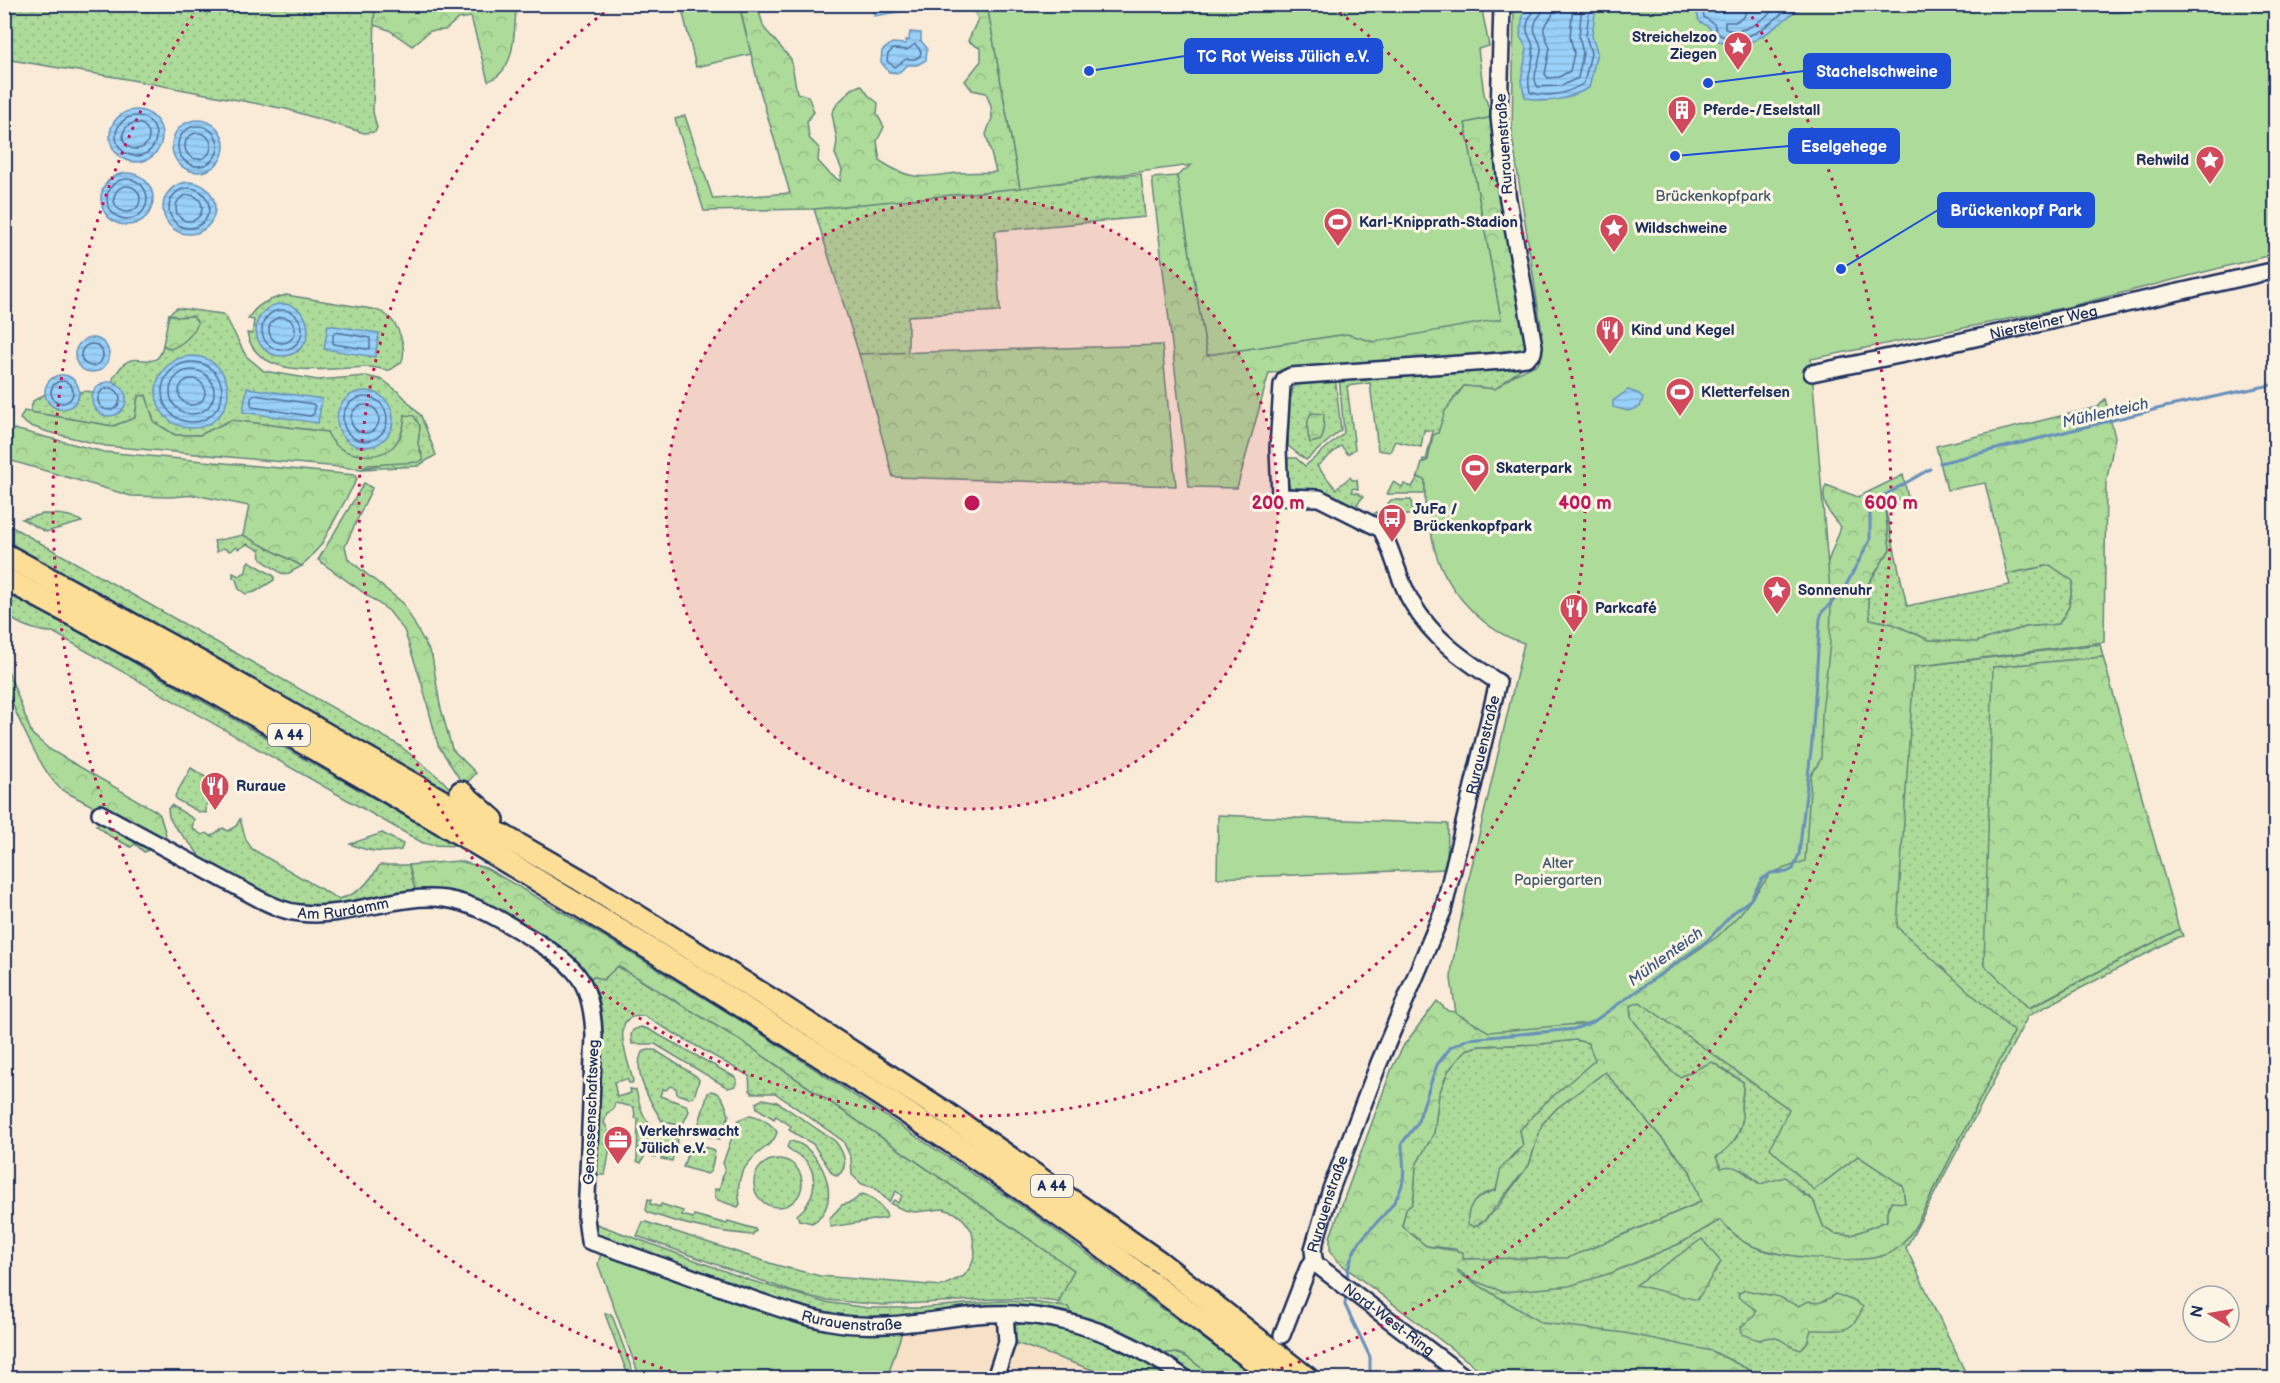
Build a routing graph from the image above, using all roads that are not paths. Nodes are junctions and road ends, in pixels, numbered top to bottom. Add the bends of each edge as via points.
1 (1502, 4) edge
2 (2276, 270) edge
3 (1812, 373) dead end
4 (4, 554) edge
5 (4, 578) edge
6 (461, 792) dead end
7 (100, 813) dead end
8 (519, 845) junction
9 (465, 853) dead end
10 (570, 899) junction
11 (584, 985) joint
12 (589, 1241) joint
13 (1314, 1260) junction
14 (1005, 1314) junction
15 (1282, 1335) dead end
16 (995, 1378) edge
17 (1185, 1378) edge
18 (1277, 1378) edge
19 (1307, 1378) edge
20 (1466, 1378) edge

1 - 13 street, Rurauenstraße via 1499,116 1507,194 1533,353 1526,358 1502,361 1291,376 1282,385 1280,497 1319,498 1381,530 1412,603 1433,631 1460,658 1498,682 1443,910 1330,1189 1313,1249
2 - 3 street, Niersteiner Weg
4 - 8 highway, A 44
5 - 10 highway, A 44 via 229,700
6 - 8 highway
7 - 11 street, Am Rurdamm via 285,910 316,914 435,898 487,911 560,956
8 - 19 highway, A 44 via 649,923 943,1111 1158,1262
9 - 10 highway
10 - 18 highway, A 44 via 1037,1200
11 - 12 street, Genossenschaftsweg via 593,1010 594,1036 586,1218
12 - 14 street, Rurauenstraße via 791,1313 832,1322 903,1324
13 - 15 street, Rurauenstraße
13 - 20 street, Nord-West-Ring
14 - 16 street via 1007,1342
14 - 17 street, Rurauenstraße via 1058,1319 1094,1329 1128,1342

